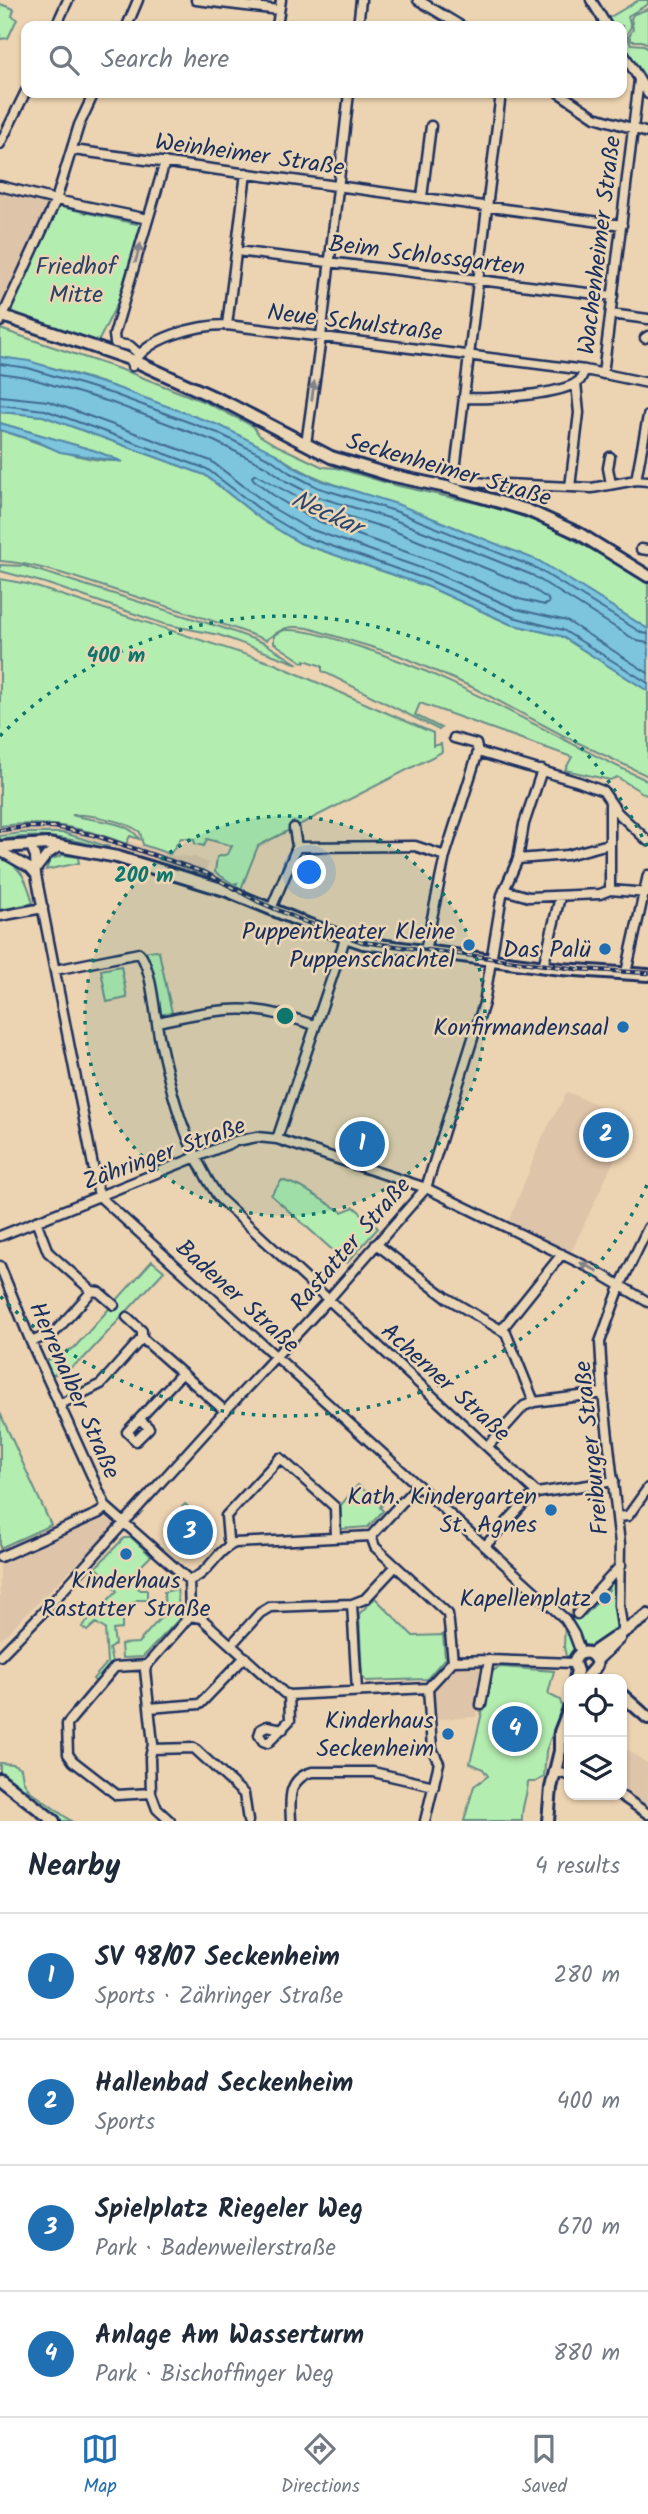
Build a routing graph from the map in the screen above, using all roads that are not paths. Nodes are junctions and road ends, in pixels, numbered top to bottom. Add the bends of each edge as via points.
1 (68, 0) edge
2 (138, 0) edge
3 (196, 0) edge
4 (281, 0) edge
5 (361, 0) edge
6 (418, 0) edge
7 (591, 0) edge
8 (279, 10) junction
9 (58, 21) edge
10 (129, 21) edge
11 (278, 21) edge
12 (359, 21) edge
13 (453, 21) edge
14 (604, 21) edge
15 (627, 60) edge
16 (639, 80) junction
17 (648, 94) edge
18 (23, 98) edge
19 (92, 98) edge
20 (348, 98) edge
21 (500, 98) edge
22 (566, 98) edge
23 (431, 126) dead end
24 (633, 130) junction
25 (648, 133) edge
26 (0, 144) edge
27 (73, 150) junction
28 (165, 162) junction
29 (246, 173) junction
30 (0, 186) edge
31 (337, 186) junction
32 (422, 197) junction
33 (56, 201) junction
34 (487, 206) junction
35 (148, 219) junction
36 (622, 225) junction
37 (236, 251) junction
38 (329, 262) junction
39 (479, 281) junction
40 (613, 296) junction
41 (611, 314) junction
42 (1, 319) edge
43 (648, 319) edge
44 (227, 325) junction
45 (321, 337) junction
46 (469, 355) junction
47 (135, 361) junction
48 (585, 370) junction
49 (603, 374) junction
50 (576, 383) junction
51 (648, 383) edge
52 (463, 398) junction
53 (648, 416) edge
54 (306, 444) junction
55 (610, 457) dead end
56 (636, 480) junction
57 (648, 481) edge
58 (611, 484) junction
59 (570, 487) junction
60 (648, 576) edge
61 (454, 738) dead end
62 (478, 752) junction
63 (542, 770) junction
64 (610, 802) junction
65 (294, 828) dead end
66 (648, 841) edge
67 (30, 844) junction
68 (609, 844) junction
69 (60, 846) junction
70 (297, 847) junction
71 (0, 849) edge
72 (445, 856) junction
73 (518, 859) junction
74 (34, 870) junction
75 (648, 875) edge
76 (504, 890) junction
77 (610, 890) junction
78 (646, 893) edge
79 (560, 897) junction
80 (43, 908) junction
81 (271, 909) junction
82 (0, 916) edge
83 (345, 939) junction
84 (425, 951) junction
85 (490, 960) junction
86 (543, 967) junction
87 (55, 970) junction
88 (626, 973) junction
89 (648, 975) edge
90 (156, 1022) junction
91 (315, 1025) junction
92 (277, 1139) junction
93 (195, 1157) junction
94 (426, 1188) junction
95 (99, 1196) junction
96 (36, 1221) junction
97 (648, 1228) edge
98 (0, 1236) edge
99 (376, 1244) junction
100 (562, 1254) junction
101 (0, 1266) edge
102 (621, 1284) junction
103 (92, 1291) junction
104 (328, 1300) junction
105 (648, 1302) edge
106 (114, 1306) dead end
107 (127, 1317) dead end
108 (502, 1329) junction
109 (142, 1338) junction
110 (31, 1342) junction
111 (276, 1357) junction
112 (183, 1373) junction
113 (603, 1393) junction
114 (534, 1402) junction
115 (59, 1405) junction
116 (225, 1411) junction
117 (140, 1419) dead end
118 (488, 1446) junction
119 (614, 1481) junction
120 (418, 1485) junction
121 (648, 1488) edge
122 (537, 1493) junction
123 (106, 1507) junction
124 (618, 1517) junction
125 (124, 1522) junction
126 (371, 1536) junction
127 (336, 1538) junction
128 (230, 1544) junction
129 (485, 1546) junction
130 (0, 1557) edge
131 (621, 1565) junction
132 (395, 1567) junction
133 (189, 1580) junction
134 (352, 1604) junction
135 (577, 1614) dead end
136 (648, 1615) edge
137 (190, 1616) junction
138 (623, 1632) junction
139 (231, 1645) junction
140 (0, 1656) edge
141 (244, 1657) junction
142 (489, 1660) junction
143 (453, 1661) junction
144 (147, 1665) junction
145 (585, 1667) edge
146 (428, 1688) junction
147 (357, 1691) junction
148 (289, 1695) junction
149 (627, 1699) edge
150 (481, 1704) dead end
151 (149, 1708) junction
152 (648, 1718) edge
153 (564, 1722) edge
154 (283, 1729) dead end
155 (152, 1749) junction
156 (556, 1772) junction
157 (564, 1774) edge
158 (0, 1779) edge
159 (434, 1786) junction
160 (151, 1793) junction
161 (627, 1800) edge
162 (648, 1814) edge
163 (54, 1821) edge
164 (170, 1821) edge
165 (248, 1821) edge
166 (291, 1821) edge
167 (425, 1821) edge
168 (548, 1821) edge

1 - 9 street
2 - 10 street
3 - 8 street
4 - 8 street
5 - 12 street
6 - 13 street
7 - 14 street
8 - 11 street
15 - 16 street
16 - 17 street
16 - 24 street, Wachenheimer Straße
18 - 26 street
19 - 27 street
20 - 31 street
21 - 34 street
22 - 24 street via 595,117
23 - 32 street
24 - 25 street
24 - 36 street, Wachenheimer Straße
27 - 28 street, Weinheimer Straße
27 - 33 street
28 - 29 street, Weinheimer Straße
28 - 35 street
29 - 31 street, Weinheimer Straße
29 - 37 street
30 - 33 street
31 - 32 street, Weinheimer Straße
31 - 38 street
32 - 34 street, Weinheimer Straße
33 - 35 street
33 - 42 street
34 - 36 street, Weinheimer Straße
34 - 39 street
47 -> 35 street via 130,346 115,342 114,335
36 - 40 street, Wachenheimer Straße
37 - 38 street, Beim Schlossgarten
37 - 44 street
38 - 39 street, Beim Schlossgarten
38 - 45 street
39 - 40 street, Beim Schlossgarten
39 - 46 street
40 - 41 street, Wachenheimer Straße
41 - 43 street
41 - 49 street, Wachenheimer Straße
42 - 47 main road, Seckenheimer Straße
44 - 45 street, Neue Schulstraße
44 - 47 street, Neue Schulstraße via 189,329
45 - 46 street, Neue Schulstraße
54 -> 45 street
46 - 48 street, Neue Schulstraße
46 - 52 street
47 - 54 main road, Seckenheimer Straße
48 - 49 street, Neue Schulstraße
48 - 50 street
49 - 51 street, Neue Schulstraße
50 - 52 street via 548,392
50 - 59 street via 579,413
52 - 59 street via 454,479
53 - 56 street
54 - 60 main road, Seckenheimer Straße via 359,467 527,510 598,544
55 - 58 street
56 - 57 street
56 - 58 street
58 - 59 street
61 - 62 street via 476,744
62 - 63 street
62 - 72 street
63 - 64 street via 603,791
63 - 73 street, Rastatter Straße
64 - 66 street
64 - 68 street
65 - 70 street
67 - 69 main road
67 - 71 main road
67 - 74 street via 27,853
68 - 73 street via 567,855
68 - 77 street
69 - 74 street
69 - 81 main road via 169,871
70 - 72 street via 415,846
70 - 81 street
71 - 74 street
72 - 84 street
73 - 76 street, Rastatter Straße
74 - 80 street
75 - 78 street
76 - 79 street via 529,897
76 - 85 street, Rastatter Straße
77 - 78 street
77 - 79 street
78 - 88 street
79 - 86 street
80 - 82 street
80 - 87 street
81 - 83 main road
83 - 84 main road
83 - 91 street
84 - 85 main road
85 - 86 main road
85 - 94 street, Rastatter Straße via 484,1003
86 - 88 main road
87 - 90 street, Acherner Straße via 138,953 145,961
87 - 95 street
88 - 89 main road
90 - 91 street via 245,1010
90 - 93 street, Acherner Straße via 172,1091
91 - 92 street
92 - 93 street, Zähringer Straße via 236,1141
92 - 94 street, Zähringer Straße
93 - 95 street, Zähringer Straße
93 - 104 street, Acherner Straße via 219,1198
94 - 99 street, Rastatter Straße
94 - 100 street, Zähringer Straße
95 - 96 street, Zähringer Straße
95 - 111 street, Badener Straße
96 - 98 street, Zähringer Straße
96 - 103 street via 48,1252
97 - 102 street, Freiburger Straße
99 - 104 street, Rastatter Straße
99 - 108 street via 447,1298
102 -> 100 street, Zähringer Straße
100 - 108 street
101 - 110 street, Herrenalber Straße
102 - 105 street, Zähringer Straße
102 - 113 street, Freiburger Straße via 600,1342
103 - 106 street
103 - 110 street via 55,1332
104 - 111 street, Rastatter Straße
104 - 118 street, Acherner Straße
107 - 109 street via 142,1331
108 - 114 street
109 - 112 street
109 - 115 street via 101,1384
110 - 115 street, Herrenalber Straße
111 - 116 street, Rastatter Straße
111 - 120 street, Badener Straße
112 - 116 street
112 - 117 street
113 - 114 street
113 - 119 street, Freiburger Straße
114 - 118 street via 524,1406
115 - 123 street, Herrenalber Straße
116 - 125 street, Rastatter Straße
118 - 122 street, Acherner Straße
119 - 122 street
119 - 124 street, Freiburger Straße
120 - 126 street
120 - 129 street, Badener Straße
121 - 124 street via 628,1516
122 - 129 street
123 - 125 street, Herrenalber Straße
123 - 130 street
124 - 131 street, Freiburger Straße
125 - 133 street, Herrenalber Straße
125 - 140 street, Rastatter Straße
126 - 127 street
126 - 132 street via 375,1547
127 - 128 street
127 - 128 street via 335,1507 280,1458 222,1520
128 - 133 street via 198,1578
129 - 145 street, Badener Straße via 565,1619
131 - 135 street
131 - 138 street, Freiburger Straße
132 - 134 street via 365,1599
132 - 143 street via 448,1614
133 - 137 street
134 - 139 street via 270,1607
134 - 147 street
136 - 138 main road
137 - 139 street via 201,1618
137 - 144 street
138 - 145 main road
139 - 141 street
141 - 148 street
141 - 151 street via 200,1704
142 - 143 street
142 - 145 street
142 - 150 street
143 - 146 street
144 - 151 street
144 - 160 street via 115,1667 67,1724 68,1754 73,1761 117,1796
146 - 147 street
146 - 159 street via 432,1749 439,1763
147 - 148 street
148 - 154 street via 290,1720
149 - 152 main road
151 - 155 street
153 - 156 main road
155 - 160 street
155 - 165 street via 194,1748 244,1794
156 - 157 street
156 - 168 main road
158 - 163 main road
159 - 166 street via 373,1772 303,1774 290,1791
159 - 167 street
160 - 164 street via 157,1809
161 - 162 street

